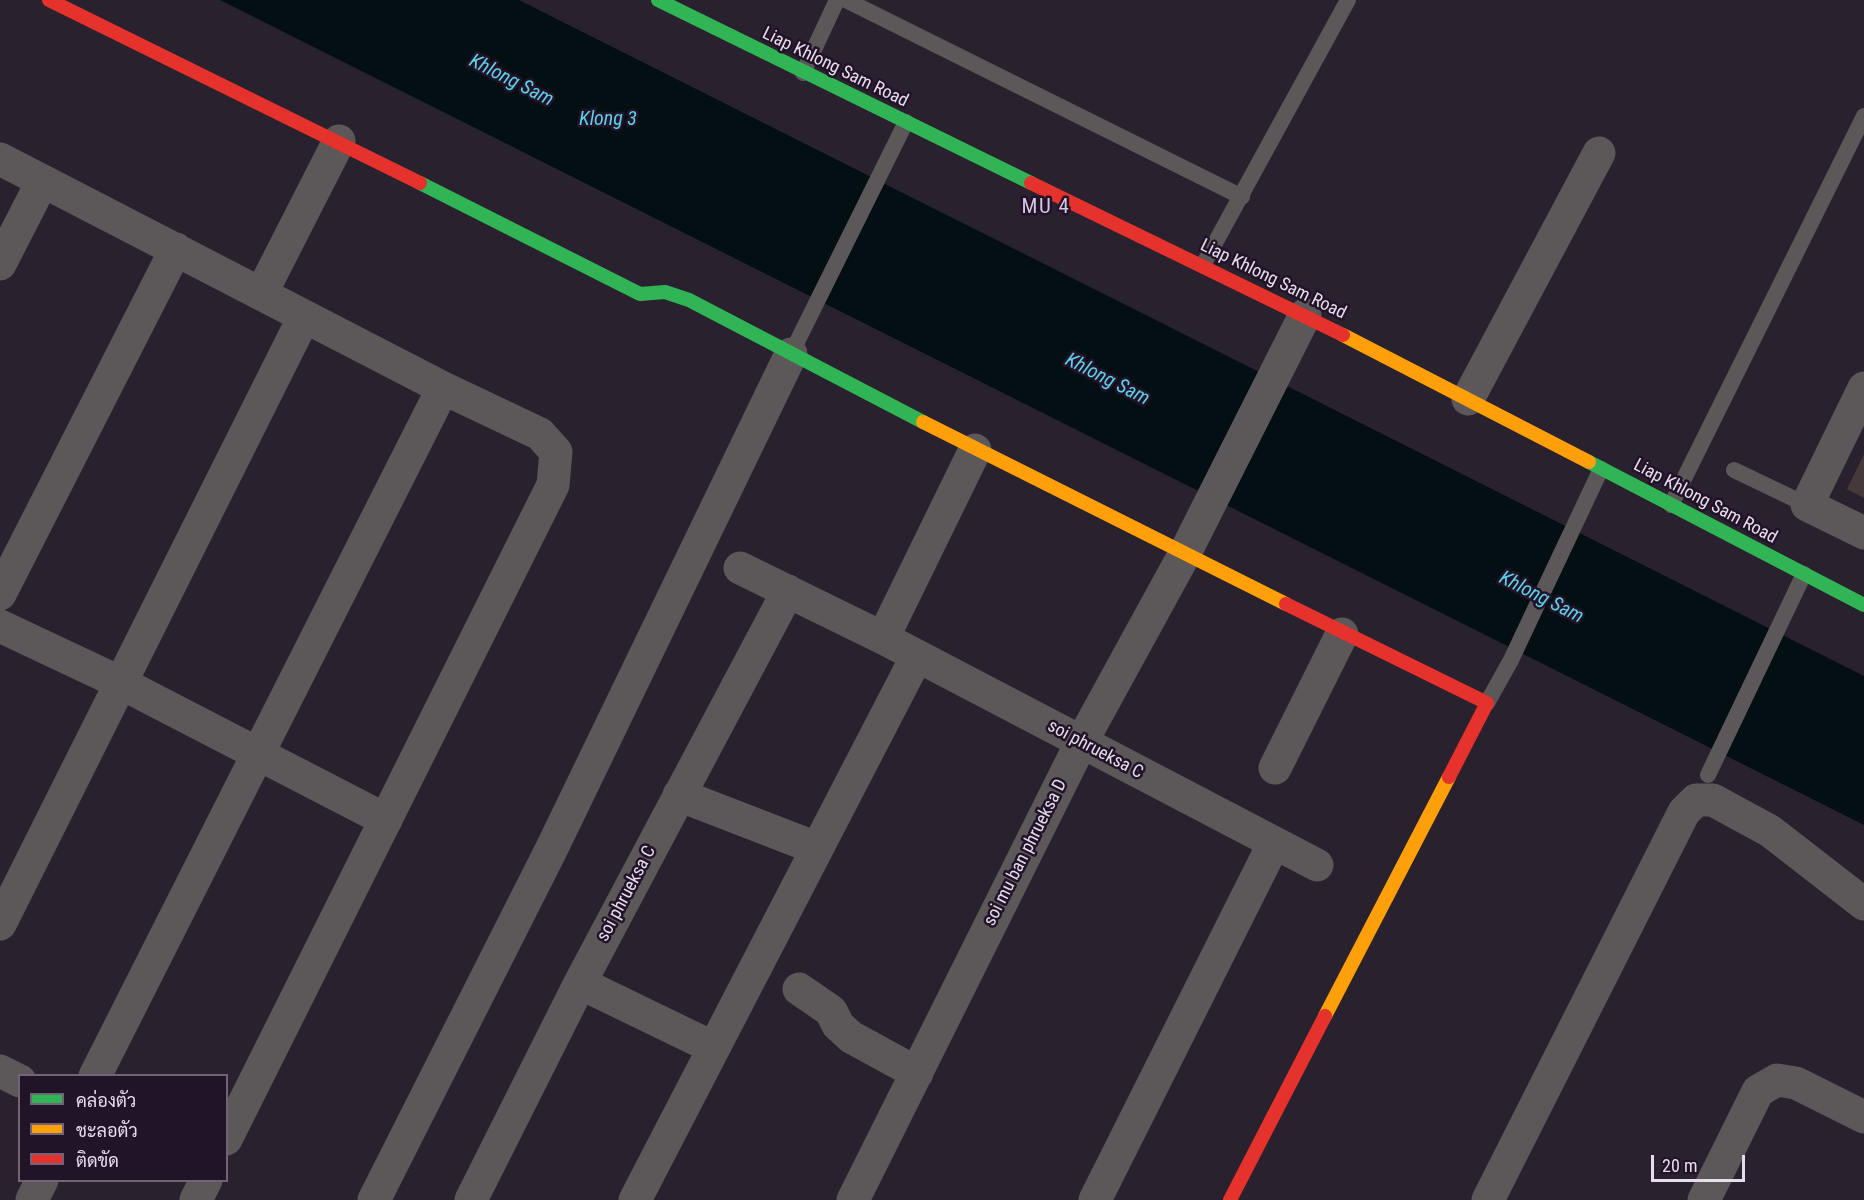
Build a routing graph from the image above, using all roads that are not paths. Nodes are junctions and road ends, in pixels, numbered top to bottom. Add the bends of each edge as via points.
1 (49, 0) edge
2 (658, 0) edge
3 (837, 0) edge
4 (846, 0) edge
5 (1348, 0) edge
6 (803, 73) junction
7 (1864, 116) edge
8 (906, 122) junction
9 (339, 141) junction
10 (1599, 153) dead end
11 (0, 159) edge
12 (42, 182) junction
13 (1242, 197) junction
14 (176, 249) junction
15 (0, 264) edge
16 (1203, 266) junction
17 (261, 294) junction
18 (1305, 315) junction
19 (304, 317) junction
20 (791, 354) junction
21 (443, 388) junction
22 (1864, 388) edge
23 (1468, 399) junction
24 (975, 450) junction
25 (1601, 469) junction
26 (1734, 470) dead end
27 (1671, 505) junction
28 (1807, 505) junction
29 (1864, 533) edge
30 (1184, 555) junction
31 (740, 568) dead end
32 (1804, 574) junction
33 (788, 591) junction
34 (0, 594) edge
35 (1864, 605) edge
36 (0, 626) edge
37 (1342, 634) junction
38 (883, 638) junction
39 (917, 656) junction
40 (121, 683) junction
41 (1487, 704) junction
42 (1081, 743) junction
43 (257, 754) junction
44 (1275, 768) dead end
45 (1708, 775) dead end
46 (679, 795) junction
47 (386, 820) junction
48 (1274, 843) junction
49 (816, 848) junction
50 (1317, 865) dead end
51 (1864, 904) edge
52 (0, 924) edge
53 (580, 983) junction
54 (799, 989) dead end
55 (712, 1047) junction
56 (0, 1071) edge
57 (917, 1073) junction
58 (96, 1074) edge
59 (18, 1081) edge
60 (1864, 1117) edge
61 (228, 1135) edge
62 (41, 1182) edge
63 (205, 1182) edge
64 (32, 1200) edge
65 (196, 1200) edge
66 (374, 1200) edge
67 (471, 1200) edge
68 (635, 1200) edge
69 (853, 1200) edge
70 (1095, 1200) edge
71 (1230, 1200) edge
72 (1488, 1200) edge
73 (1704, 1200) edge

1 - 9 street
2 - 6 street, Liap Khlong Sam Road
3 - 6 lane
4 - 13 lane
5 - 13 lane
6 - 8 street, Liap Khlong Sam Road
7 - 27 lane
8 - 16 street, Liap Khlong Sam Road
8 - 20 lane
9 - 17 street
9 - 20 street via 640,294 665,292 689,300
10 - 23 street
11 - 12 street
12 - 14 street
12 - 15 street
13 - 16 lane
14 - 17 street
14 - 34 street
16 - 18 street, Liap Khlong Sam Road
17 - 19 street
18 - 23 street, Liap Khlong Sam Road
18 - 30 street, soi mu ban phrueksa D
19 - 21 street
19 - 40 street
20 - 24 street
20 - 66 street via 546,861
21 - 43 street
21 - 47 street via 540,434 556,452 553,484
22 - 28 street
23 - 25 street, Liap Khlong Sam Road
24 - 30 street
24 - 38 street
25 - 27 street, Liap Khlong Sam Road
25 - 41 lane
26 - 28 lane
27 - 32 street, Liap Khlong Sam Road
28 - 29 street
30 - 37 street
30 - 42 street, soi mu ban phrueksa D
31 - 33 street, soi phrueksa C
32 - 35 street, Liap Khlong Sam Road
32 - 45 lane
33 - 38 street, soi phrueksa C
33 - 46 street, soi phrueksa C
36 - 40 street
37 - 41 street
37 - 44 street
38 - 39 street, soi phrueksa C
39 - 42 street, soi phrueksa C
39 - 49 street
40 - 43 street
40 - 52 street
41 - 71 street
42 - 48 street, soi phrueksa C
42 - 57 street, soi mu ban phrueksa D
43 - 47 street
43 - 58 street
46 - 49 street
46 - 53 street, soi phrueksa C
47 - 61 street
48 - 50 street, soi phrueksa C
48 - 70 street
49 - 55 street
51 - 72 street via 1770,831 1713,800 1696,800 1684,812
53 - 55 street
53 - 67 street, soi phrueksa C
54 - 57 street via 831,1011 851,1037
55 - 68 street
56 - 59 street
57 - 69 street, soi mu ban phrueksa D
60 - 73 street via 1796,1083 1777,1080 1758,1091
62 - 64 street
63 - 65 street

